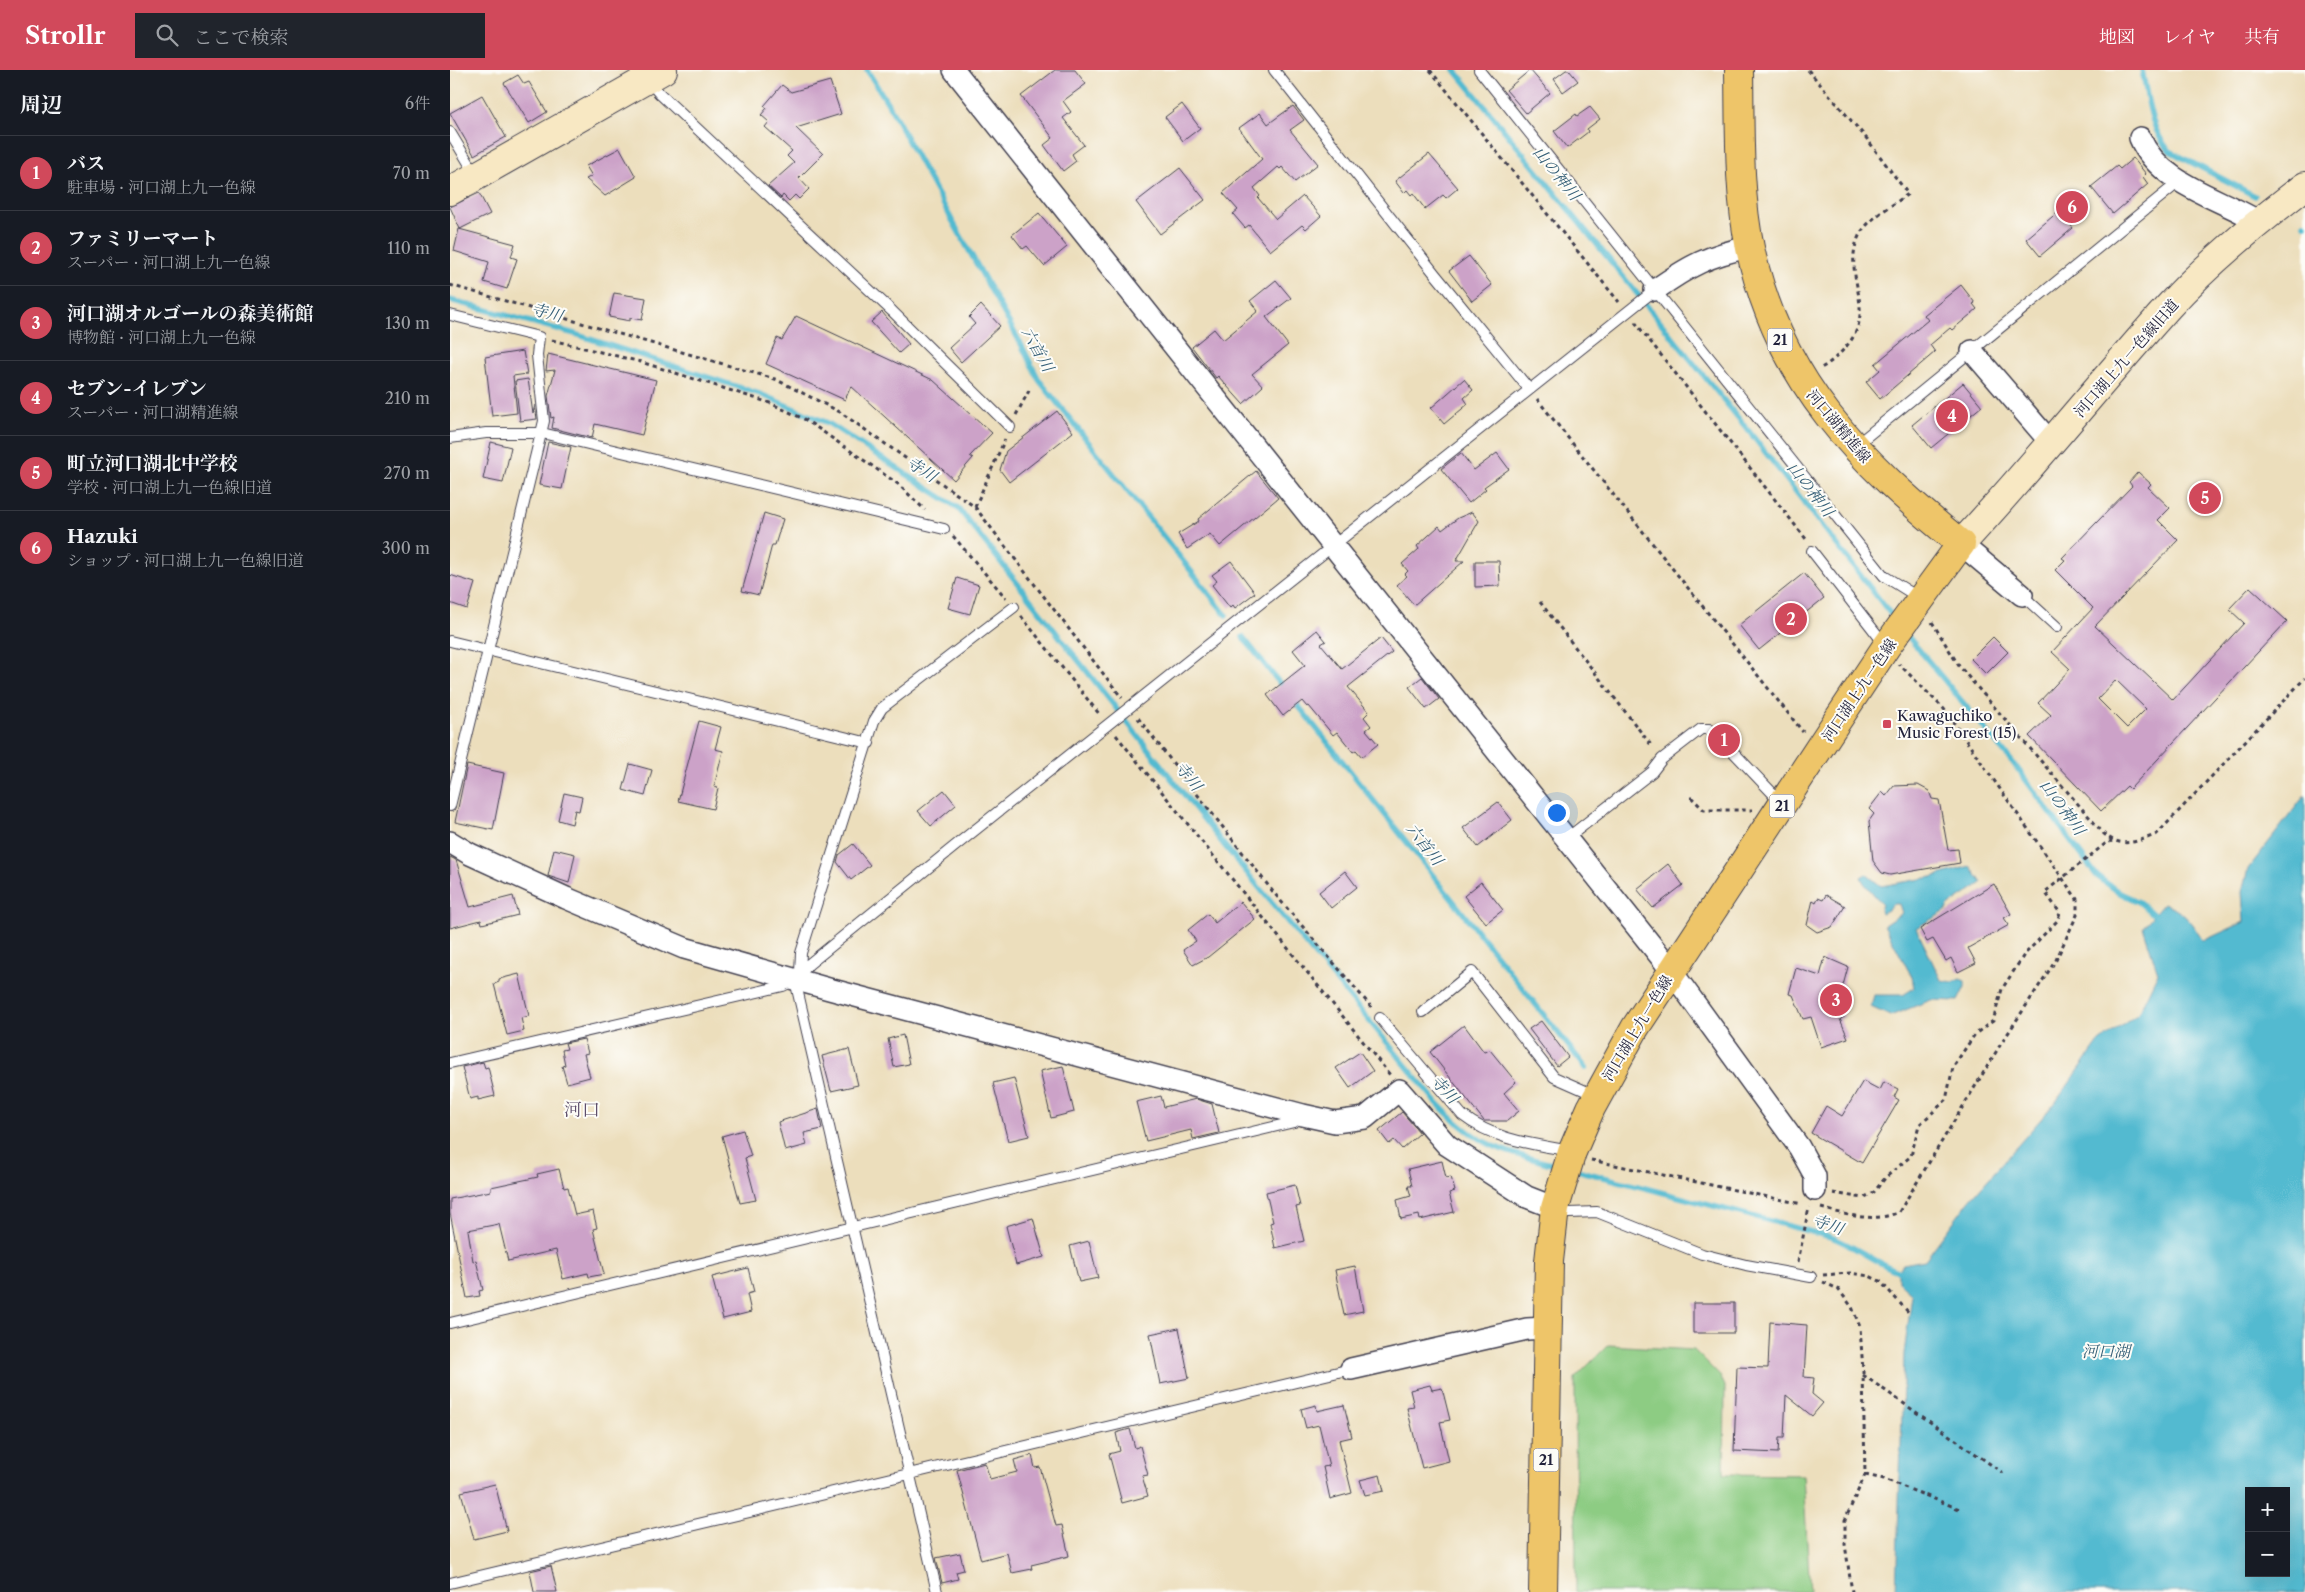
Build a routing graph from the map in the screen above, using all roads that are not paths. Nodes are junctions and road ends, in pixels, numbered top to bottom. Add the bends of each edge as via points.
1 (954, 70) edge
2 (1274, 70) edge
3 (1479, 70) edge
4 (1739, 70) edge
5 (651, 73) edge
6 (450, 132) edge
7 (2140, 138) dead end
8 (476, 176) junction
9 (2180, 181) junction
10 (2305, 186) edge
11 (450, 191) edge
12 (2259, 222) junction
13 (1750, 247) junction
14 (1653, 292) junction
15 (450, 315) edge
16 (1972, 351) junction
17 (1529, 389) junction
18 (1010, 426) road end
19 (542, 433) junction
20 (450, 438) edge
21 (2052, 444) junction
22 (1854, 447) junction
23 (944, 528) road end
24 (1961, 544) junction
25 (1333, 547) junction
26 (1812, 551) dead end
27 (2022, 595) joint
28 (1014, 607) road end
29 (1921, 608) junction
30 (2057, 628) dead end
31 (450, 641) edge
32 (1891, 649) junction
33 (488, 650) junction
34 (869, 744) junction
35 (1783, 804) junction
36 (450, 806) edge
37 (1566, 839) junction
38 (450, 842) edge
39 (1672, 970) junction
40 (798, 976) junction
41 (1422, 1012) dead end
42 (1380, 1018) road end
43 (450, 1063) edge
44 (1597, 1096) junction
45 (1303, 1115) junction
46 (1576, 1156) junction
47 (1812, 1198) road end
48 (1557, 1201) junction
49 (852, 1227) junction
50 (1808, 1277) road end
51 (450, 1323) edge
52 (1546, 1328) junction
53 (1351, 1369) joint
54 (909, 1472) junction
55 (450, 1583) edge
56 (937, 1592) edge
57 (1543, 1592) edge

1 - 25 street
2 - 17 lane
3 - 14 lane
4 - 13 main road, 河口湖精進線 / 21 via 1743,186
5 - 8 street
5 - 18 lane via 659,93
6 - 8 lane
7 - 9 street via 2154,161
8 - 11 street
9 - 12 street
9 - 16 lane
10 - 12 street, 河口湖上九一色線旧道
12 - 21 street, 河口湖上九一色線旧道 via 2169,306
13 - 14 street via 1694,263
13 - 22 main road, 河口湖精進線 / 21 via 1778,335 1825,414
14 - 17 lane
14 - 29 lane via 1884,576
15 - 19 lane via 539,337 537,355 544,421
16 - 21 street
16 - 22 lane
17 - 25 lane
19 - 20 lane via 486,433
19 - 23 lane
19 - 33 lane
21 - 24 street, 河口湖上九一色線旧道
22 - 24 main road, 河口湖精進線 / 21 via 1895,488
24 - 27 street
24 - 29 main road, 河口湖上九一色線 / 21
25 - 37 street
25 - 40 lane via 968,836
26 - 32 lane
27 - 30 lane
28 - 34 lane via 882,708 874,721
29 - 32 main road, 河口湖上九一色線 / 21
31 - 33 lane
32 - 35 main road, 河口湖上九一色線 / 21 via 1818,749
33 - 34 lane
33 - 36 lane
34 - 40 lane via 801,953
35 - 37 lane via 1718,736 1709,729 1701,729
35 - 39 main road, 河口湖上九一色線 / 21
37 - 39 street
38 - 40 street via 540,886 684,948
39 - 44 main road, 河口湖上九一色線 / 21
39 - 47 street via 1799,1147 1816,1176
40 - 43 lane via 783,986
40 - 45 street
40 - 49 lane
41 - 44 lane via 1472,972 1554,1077
42 - 46 lane via 1462,1115 1476,1126 1523,1143
44 - 46 main road, 河口湖上九一色線 / 21
45 - 48 street via 1335,1122 1365,1118 1399,1090 1454,1150 1527,1197
45 - 49 lane via 1294,1122
46 - 48 main road, 河口湖上九一色線 / 21
48 - 50 lane via 1569,1213 1597,1212 1702,1254
48 - 52 main road, 河口湖上九一色線 / 21 via 1549,1261
49 - 51 lane
49 - 54 lane
52 - 53 street via 1527,1328
52 - 57 main road, 河口湖上九一色線 / 21
53 - 54 lane
54 - 55 lane
54 - 56 lane

